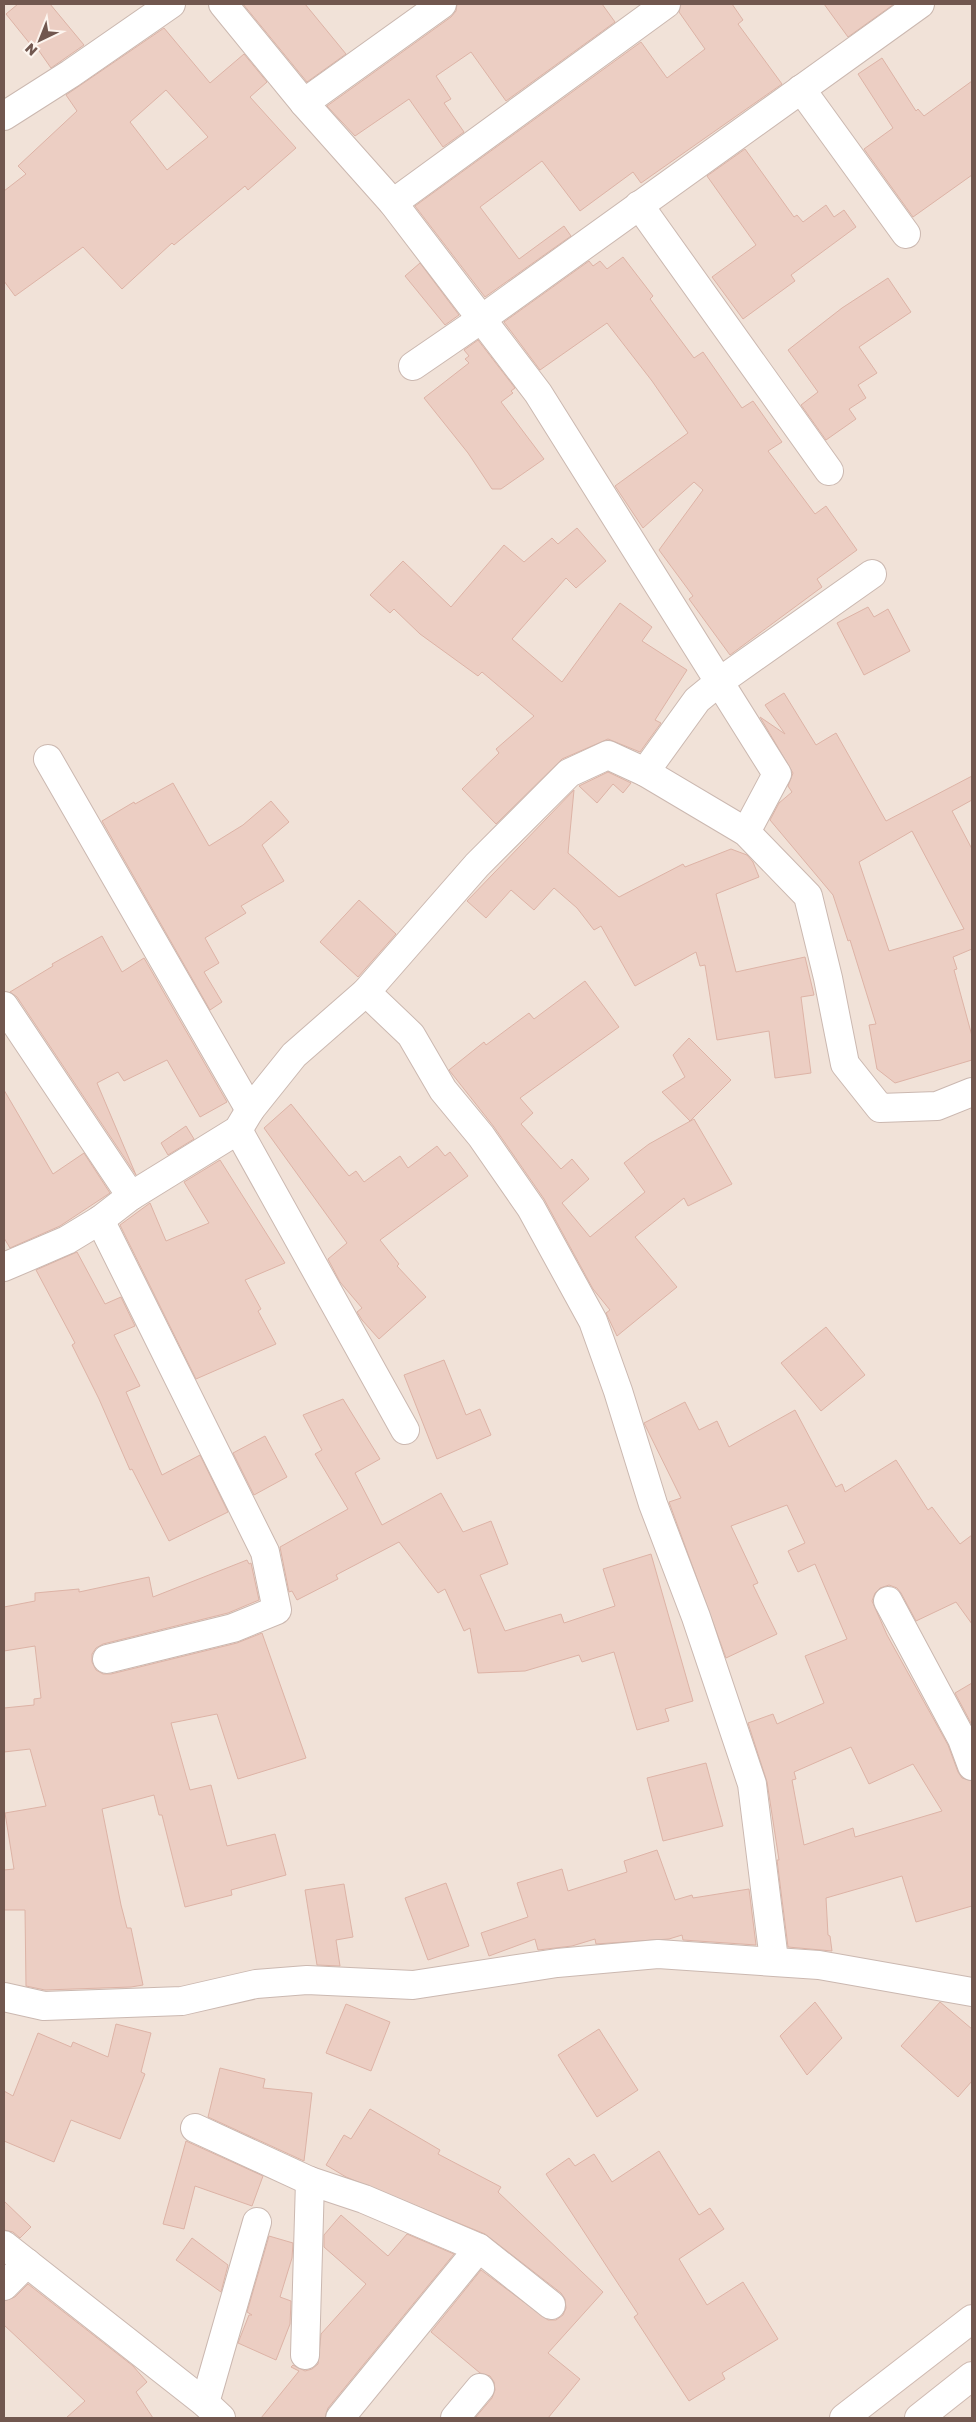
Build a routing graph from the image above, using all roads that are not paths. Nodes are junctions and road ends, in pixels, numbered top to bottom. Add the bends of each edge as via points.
1 (171, 4) edge
2 (223, 4) edge
3 (442, 4) edge
4 (920, 4) edge
5 (651, 8) edge
6 (800, 89) junction
7 (304, 103) junction
8 (4, 116) edge
9 (393, 203) junction
10 (639, 205) junction
11 (906, 234) dead end
12 (483, 318) junction
13 (413, 366) dead end
14 (829, 471) dead end
15 (872, 574) dead end
16 (718, 682) junction
17 (48, 759) dead end
18 (645, 772) junction
19 (746, 832) junction
20 (366, 992) junction
21 (4, 1006) edge
22 (972, 1092) edge
23 (244, 1120) junction
24 (131, 1196) junction
25 (100, 1220) junction
26 (4, 1268) edge
27 (405, 1430) dead end
28 (888, 1601) dead end
29 (107, 1660) dead end
30 (972, 1766) edge
31 (774, 1960) junction
32 (972, 1992) edge
33 (4, 1997) edge
34 (195, 2128) dead end
35 (310, 2181) junction
36 (257, 2222) dead end
37 (4, 2245) edge
38 (479, 2248) junction
39 (27, 2263) junction
40 (4, 2286) edge
41 (552, 2305) dead end
42 (972, 2319) edge
43 (305, 2355) dead end
44 (972, 2376) edge
45 (480, 2388) dead end
46 (213, 2410) edge
47 (340, 2418) edge
48 (454, 2418) edge
49 (844, 2418) edge
50 (919, 2418) edge

1 - 8 street
2 - 7 street
3 - 7 street
4 - 6 street
5 - 9 street
6 - 10 street
6 - 11 street
7 - 9 street
9 - 12 street
10 - 12 street
10 - 14 street
12 - 13 street
12 - 16 street via 538,393
15 - 16 street
16 - 18 street via 697,700
16 - 19 street via 777,774
17 - 23 street
18 - 19 street
18 - 20 street via 608,755 569,773 477,865
19 - 22 street via 808,896 845,1064 880,1108 937,1106
20 - 23 street via 294,1055
20 - 31 street via 411,1035 443,1090 481,1136 531,1208 593,1321 653,1504 696,1617 752,1784
21 - 24 street
23 - 24 street
23 - 27 street
24 - 25 street
25 - 26 street via 67,1240
25 - 29 street via 264,1552 277,1610 233,1628
28 - 30 street via 962,1739
31 - 32 street
31 - 33 street via 658,1954 557,1963 413,1985 307,1980 256,1984 182,2001 44,2006
34 - 35 street
35 - 38 street via 364,2199
35 - 43 street
36 - 46 street
37 - 39 street
38 - 41 street
38 - 47 street
39 - 40 street
39 - 46 street
42 - 49 street
44 - 50 street
45 - 48 street

